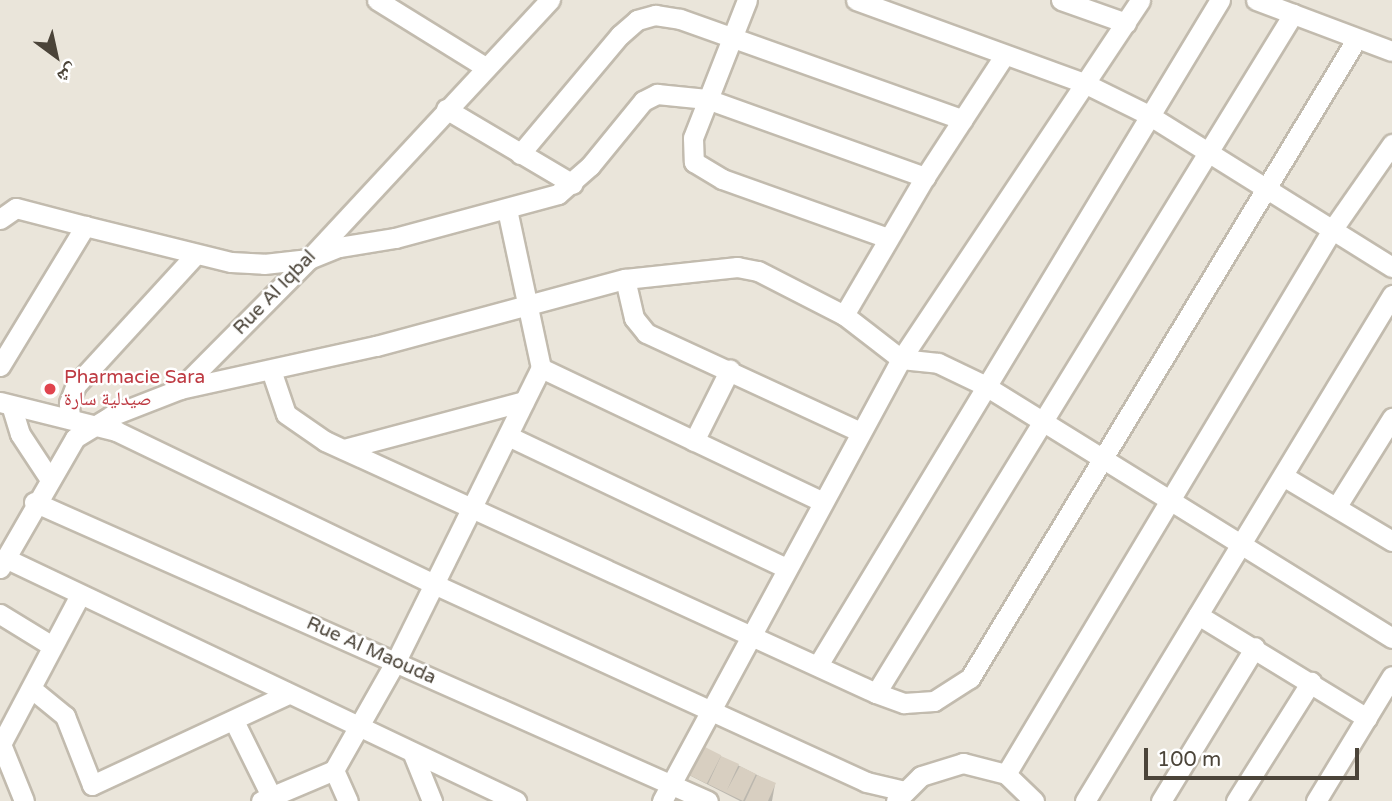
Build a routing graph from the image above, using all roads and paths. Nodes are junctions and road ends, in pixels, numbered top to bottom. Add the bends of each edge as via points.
1 (377, 0) edge
2 (550, 0) edge
3 (747, 0) edge
4 (856, 0) edge
5 (1061, 0) edge
6 (1140, 0) edge
7 (1220, 0) edge
8 (1256, 0) edge
9 (1293, 14) junction
10 (1126, 23) junction
11 (731, 36) junction
12 (1356, 40) junction
13 (1392, 51) edge
14 (1004, 56) junction
15 (485, 67) junction
16 (1084, 83) junction
17 (707, 99) junction
18 (446, 109) junction
19 (1147, 114) junction
20 (963, 120) junction
21 (1392, 144) edge
22 (1206, 153) junction
23 (520, 154) junction
24 (925, 177) junction
25 (573, 184) junction
26 (1264, 187) junction
27 (507, 209) junction
28 (0, 219) edge
29 (85, 226) junction
30 (1332, 230) junction
31 (888, 238) junction
32 (195, 255) junction
33 (309, 259) junction
34 (1392, 267) edge
35 (625, 279) junction
36 (1392, 295) edge
37 (528, 305) junction
38 (844, 315) junction
39 (901, 359) junction
40 (0, 366) edge
41 (541, 368) junction
42 (730, 369) junction
43 (271, 370) junction
44 (984, 385) junction
45 (180, 389) junction
46 (524, 401) junction
47 (6, 405) edge
48 (1392, 418) edge
49 (70, 419) junction
50 (1042, 422) junction
51 (91, 426) junction
52 (860, 432) junction
53 (508, 436) junction
54 (694, 440) junction
55 (344, 449) junction
56 (1104, 459) junction
57 (1283, 476) junction
58 (49, 478) junction
59 (34, 502) junction
60 (823, 502) junction
61 (1172, 502) junction
62 (1338, 506) junction
63 (472, 507) junction
64 (1392, 541) edge
65 (1243, 542) junction
66 (2, 563) edge
67 (786, 568) junction
68 (434, 584) junction
69 (79, 595) junction
70 (0, 614) edge
71 (1198, 615) junction
72 (750, 635) junction
73 (1392, 638) edge
74 (52, 646) junction
75 (1255, 647) junction
76 (396, 661) junction
77 (818, 665) junction
78 (1392, 676) edge
79 (1311, 682) junction
80 (32, 688) junction
81 (288, 694) junction
82 (876, 694) junction
83 (708, 709) junction
84 (1367, 718) junction
85 (233, 721) junction
86 (359, 728) junction
87 (0, 745) edge
88 (413, 754) junction
89 (334, 770) junction
90 (1006, 774) junction
91 (866, 782) junction
92 (96, 793) edge
93 (666, 794) edge
94 (900, 796) edge
95 (266, 799) edge
96 (24, 801) edge
97 (348, 801) edge
98 (432, 801) edge
99 (516, 801) edge
100 (708, 801) edge
101 (879, 801) edge
102 (1034, 801) edge
103 (1085, 801) edge
104 (1161, 801) edge
105 (1236, 801) edge
106 (1316, 801) edge

1 - 15 street
2 - 15 street, Rue Al Iqbal
3 - 11 street
4 - 14 street
5 - 10 street
6 - 10 street
7 - 19 street
8 - 9 street
9 - 12 street
9 - 22 street
10 - 16 street
11 - 17 street
11 - 20 street
11 - 23 street via 666,15 638,20 559,102
12 - 13 street
12 - 26 street
14 - 16 street
14 - 20 street
15 - 18 street, Rue Al Iqbal
16 - 19 street
16 - 39 street
17 - 24 street
17 - 25 street via 670,92 643,101
17 - 31 street via 690,147 699,167
18 - 23 street
18 - 33 street, Rue Al Iqbal
19 - 22 street
19 - 44 street
20 - 24 street
21 - 30 street
22 - 26 street
22 - 50 street
23 - 25 street
24 - 31 street
25 - 27 street via 558,194
26 - 30 street
26 - 56 street
27 - 33 street via 339,247
27 - 37 street
28 - 29 street via 16,208
29 - 32 street
29 - 40 street
30 - 34 street
30 - 61 street
31 - 38 street
32 - 33 street via 264,264
32 - 49 street via 76,385 69,403
33 - 45 street, Rue Al Iqbal
35 - 37 street
35 - 38 street via 737,267 777,277
35 - 42 street via 634,318 646,333
36 - 57 street
37 - 41 street
37 - 43 street
38 - 39 street
39 - 44 street via 938,363
39 - 52 street
41 - 46 street
41 - 54 street
42 - 52 street
42 - 54 street
43 - 45 street
43 - 55 street via 282,407 293,421
44 - 50 street
44 - 77 street
45 - 51 street, Rue Al Iqbal
46 - 53 street
46 - 55 street
47 - 49 street
47 - 58 street
48 - 62 street
49 - 51 street
50 - 56 street
50 - 82 street
51 - 58 street, Rue Al Iqbal via 68,447
51 - 68 street via 125,435
52 - 60 street
53 - 63 street
53 - 67 street
54 - 60 street
55 - 63 street
56 - 61 street
56 - 82 street via 963,686 924,704
57 - 62 street
57 - 65 street
58 - 59 street, Rue Al Iqbal
59 - 66 street, Rue Al Iqbal
59 - 76 street, Rue Al Maouda
60 - 67 street
61 - 65 street
61 - 90 street
62 - 64 street
63 - 68 street
63 - 72 street
65 - 71 street
65 - 73 street
66 - 69 street
67 - 72 street
68 - 76 street
68 - 83 street
69 - 74 street
69 - 81 street
70 - 74 street
71 - 75 street
71 - 103 street
72 - 77 street
72 - 83 street
74 - 80 street
75 - 79 street
75 - 104 street
76 - 86 street
76 - 93 street, Rue Al Maouda
77 - 82 street
78 - 84 street
79 - 84 street
79 - 105 street
80 - 87 street
80 - 92 street via 65,716
81 - 85 street
81 - 86 street
83 - 91 street
83 - 93 street
84 - 106 street
85 - 92 street
85 - 95 street
86 - 88 street
86 - 89 street
87 - 96 street
88 - 98 street
88 - 99 street
89 - 95 street
89 - 97 street
90 - 94 street via 985,765 952,765 921,776
90 - 102 street
91 - 94 street
91 - 101 street
93 - 100 street, Rue Al Maouda

